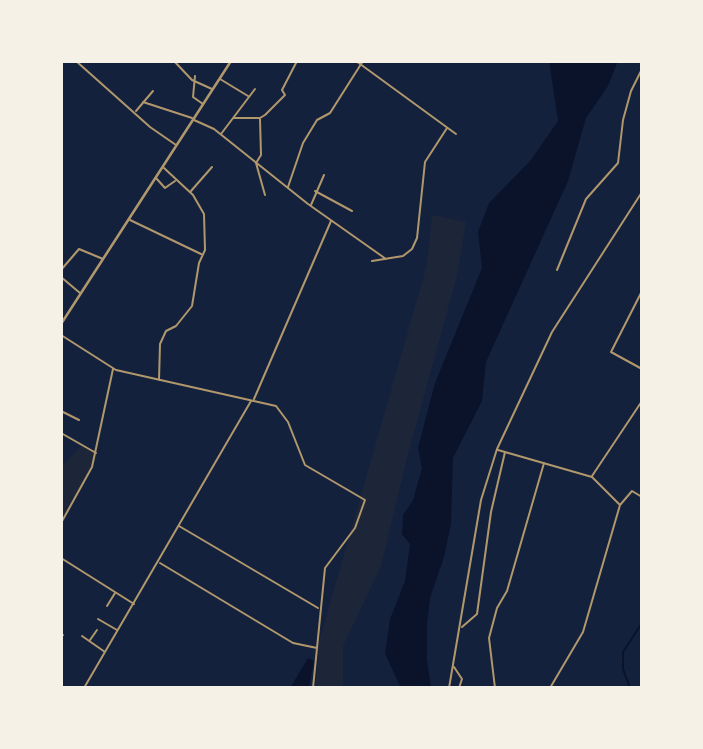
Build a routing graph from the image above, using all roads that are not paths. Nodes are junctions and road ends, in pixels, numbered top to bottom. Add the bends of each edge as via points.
1 (76, 61) edge
2 (174, 61) edge
3 (231, 61) edge
4 (297, 61) edge
5 (356, 61) edge
6 (361, 63) edge
7 (642, 69) edge
8 (195, 76) dead end
9 (220, 79) junction
10 (194, 81) junction
11 (255, 89) dead end
12 (213, 90) junction
13 (153, 91) dead end
14 (249, 97) junction
15 (143, 102) junction
16 (204, 104) junction
17 (135, 111) junction
18 (234, 118) junction
19 (260, 118) junction
20 (194, 120) junction
21 (447, 128) junction
22 (456, 134) dead end
23 (220, 135) junction
24 (177, 146) junction
25 (256, 163) junction
26 (163, 167) junction
27 (212, 167) dead end
28 (324, 175) dead end
29 (156, 178) junction
30 (176, 180) junction
31 (288, 188) junction
32 (190, 191) junction
33 (316, 191) junction
34 (642, 192) edge
35 (265, 195) dead end
36 (310, 206) junction
37 (352, 211) dead end
38 (129, 220) junction
39 (331, 220) junction
40 (202, 255) junction
41 (103, 259) junction
42 (386, 259) junction
43 (372, 261) dead end
44 (61, 270) edge
45 (557, 270) dead end
46 (61, 277) edge
47 (642, 290) edge
48 (80, 294) junction
49 (61, 324) edge
50 (61, 335) edge
51 (113, 368) junction
52 (642, 369) edge
53 (159, 380) junction
54 (252, 401) junction
55 (642, 401) edge
56 (61, 411) edge
57 (79, 420) dead end
58 (61, 433) edge
59 (497, 449) junction
60 (505, 452) junction
61 (96, 453) junction
62 (544, 463) junction
63 (592, 477) junction
64 (642, 496) edge
65 (620, 505) junction
66 (61, 523) edge
67 (179, 526) junction
68 (61, 558) edge
69 (159, 563) junction
70 (116, 592) junction
71 (134, 604) junction
72 (107, 606) dead end
73 (319, 608) junction
74 (98, 619) dead end
75 (462, 627) junction
76 (97, 630) dead end
77 (118, 631) junction
78 (82, 636) dead end
79 (89, 641) junction
80 (317, 648) junction
81 (106, 653) junction
82 (454, 667) junction
83 (84, 688) edge
84 (313, 688) edge
85 (449, 688) edge
86 (459, 688) edge
87 (495, 688) edge
88 (550, 688) edge

1 - 17 street
2 - 10 street
3 - 9 street
4 - 19 street via 282,90 285,94
5 - 6 street
6 - 21 street
6 - 31 street via 330,113 317,120 303,143
7 - 45 street via 622,120 618,163 586,199
8 - 10 street
9 - 12 street
9 - 14 street
10 - 12 street
10 - 16 street via 193,97
11 - 14 street
12 - 16 street
13 - 15 street
14 - 18 street
15 - 17 street
15 - 20 street
16 - 20 street
17 - 24 street
18 - 19 street
18 - 23 street
19 - 25 street via 261,155
20 - 23 street
20 - 24 street
21 - 22 street
21 - 42 street via 425,162 415,243 403,256
23 - 25 street
24 - 26 street
25 - 31 street
25 - 35 street
26 - 29 street
26 - 30 street
27 - 32 street
28 - 33 street
29 - 30 street via 165,188
29 - 38 street
30 - 32 street
31 - 36 street
32 - 40 street via 204,214
33 - 36 street
33 - 37 street
34 - 59 street via 552,332
36 - 39 street
38 - 40 street
38 - 41 street
39 - 42 street
39 - 54 street
40 - 53 street via 192,306 166,331 160,344
41 - 44 street via 79,250
41 - 48 street
42 - 43 street
46 - 48 street
47 - 52 street via 611,352
48 - 49 street
50 - 51 street
51 - 53 street
51 - 61 street
53 - 54 street
54 - 67 street
54 - 73 street via 276,406 283,413 305,465 365,500 355,528 325,568
55 - 63 street
56 - 57 street
58 - 61 street
59 - 60 street
59 - 75 street via 479,513
60 - 62 street
60 - 75 street via 491,512 477,614
61 - 66 street via 86,484
62 - 63 street
62 - 87 street via 489,638
63 - 65 street
64 - 65 street via 632,492
65 - 88 street via 583,632
67 - 69 street
67 - 73 street
68 - 70 street
69 - 71 street
69 - 80 street via 293,643
70 - 71 street
70 - 72 street
71 - 77 street
73 - 80 street
74 - 77 street
75 - 82 street
76 - 79 street
77 - 81 street
78 - 79 street
79 - 81 street
80 - 84 street
81 - 83 street
82 - 85 street
82 - 86 street via 462,679

